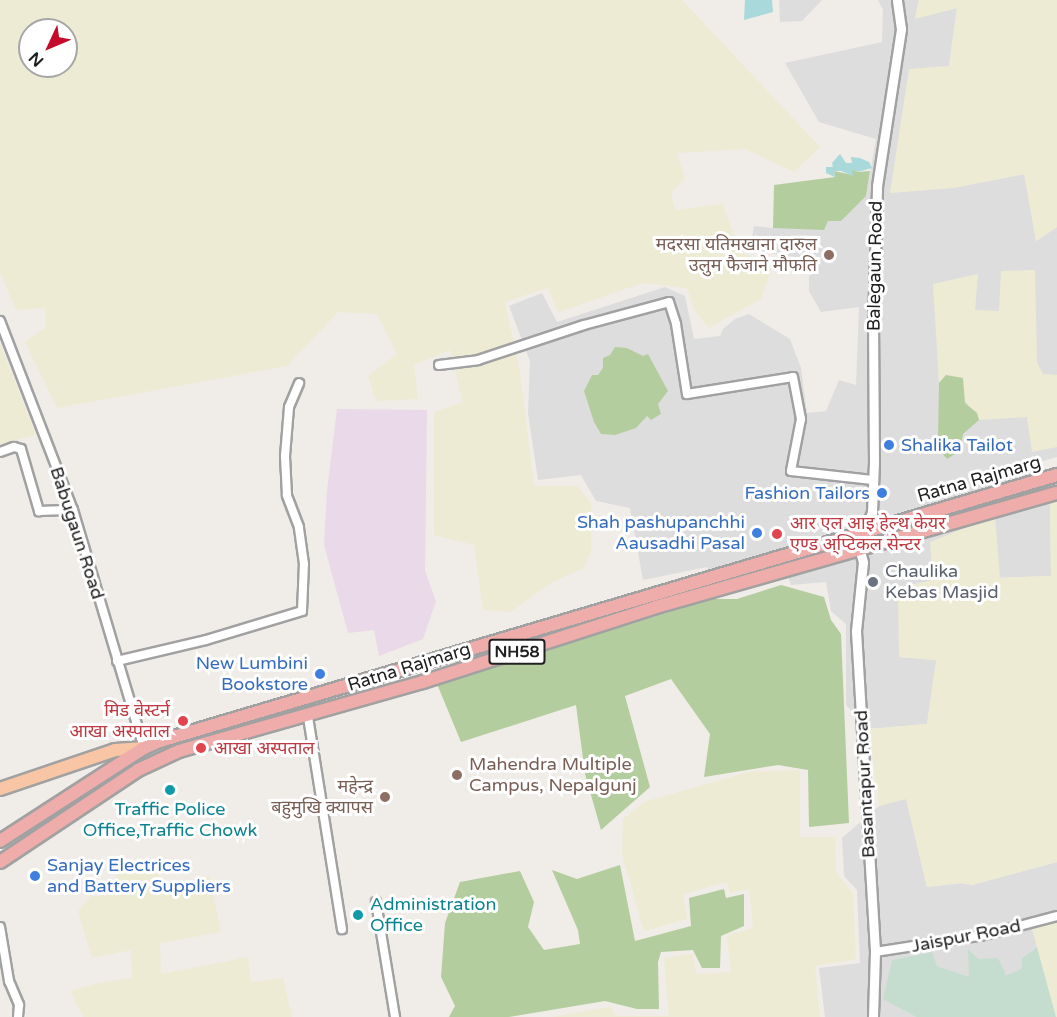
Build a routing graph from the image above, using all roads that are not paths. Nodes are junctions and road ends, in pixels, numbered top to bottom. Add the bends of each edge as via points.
1 (897, 0) edge
2 (0, 321) edge
3 (439, 365) dead end
4 (299, 383) dead end
5 (0, 452) edge
6 (1057, 475) edge
7 (873, 480) junction
8 (1057, 493) edge
9 (73, 510) junction
10 (864, 532) junction
11 (860, 551) junction
12 (117, 661) junction
13 (302, 718) junction
14 (144, 748) junction
15 (0, 789) edge
16 (0, 841) edge
17 (0, 862) edge
18 (376, 902) dead end
19 (1057, 916) edge
20 (0, 927) edge
21 (342, 929) dead end
22 (875, 952) junction
23 (18, 1017) edge
24 (395, 1017) edge
25 (873, 1017) edge

1 - 7 street, Balegaun Road via 901,29 877,186
2 - 9 street, Babugaun Road
3 - 7 street via 478,360 669,302 687,394 793,377 801,419 791,471
4 - 12 street via 289,407 285,456 287,495 299,527 304,564 301,612
5 - 9 street via 21,449 39,511
6 - 10 highway, Ratna Rajmarg / NH58
7 - 10 street, Balegaun Road via 872,512
8 - 11 highway, Ratna Rajmarg / NH58
9 - 12 street, Babugaun Road
10 - 14 highway, Ratna Rajmarg / NH58 via 293,700
11 - 13 highway, Ratna Rajmarg / NH58 via 656,607
11 - 22 street, Basantapur Road via 863,562 856,631
12 - 14 street, Babugaun Road
13 - 17 highway, Ratna Rajmarg / NH58 via 157,760
13 - 21 street via 308,717
14 - 15 main road via 115,750
14 - 16 highway, Ratna Rajmarg / NH58
18 - 24 street
19 - 22 street, Jaispur Road via 985,935
20 - 23 street via 9,981 19,1005
22 - 25 street, Basantapur Road

